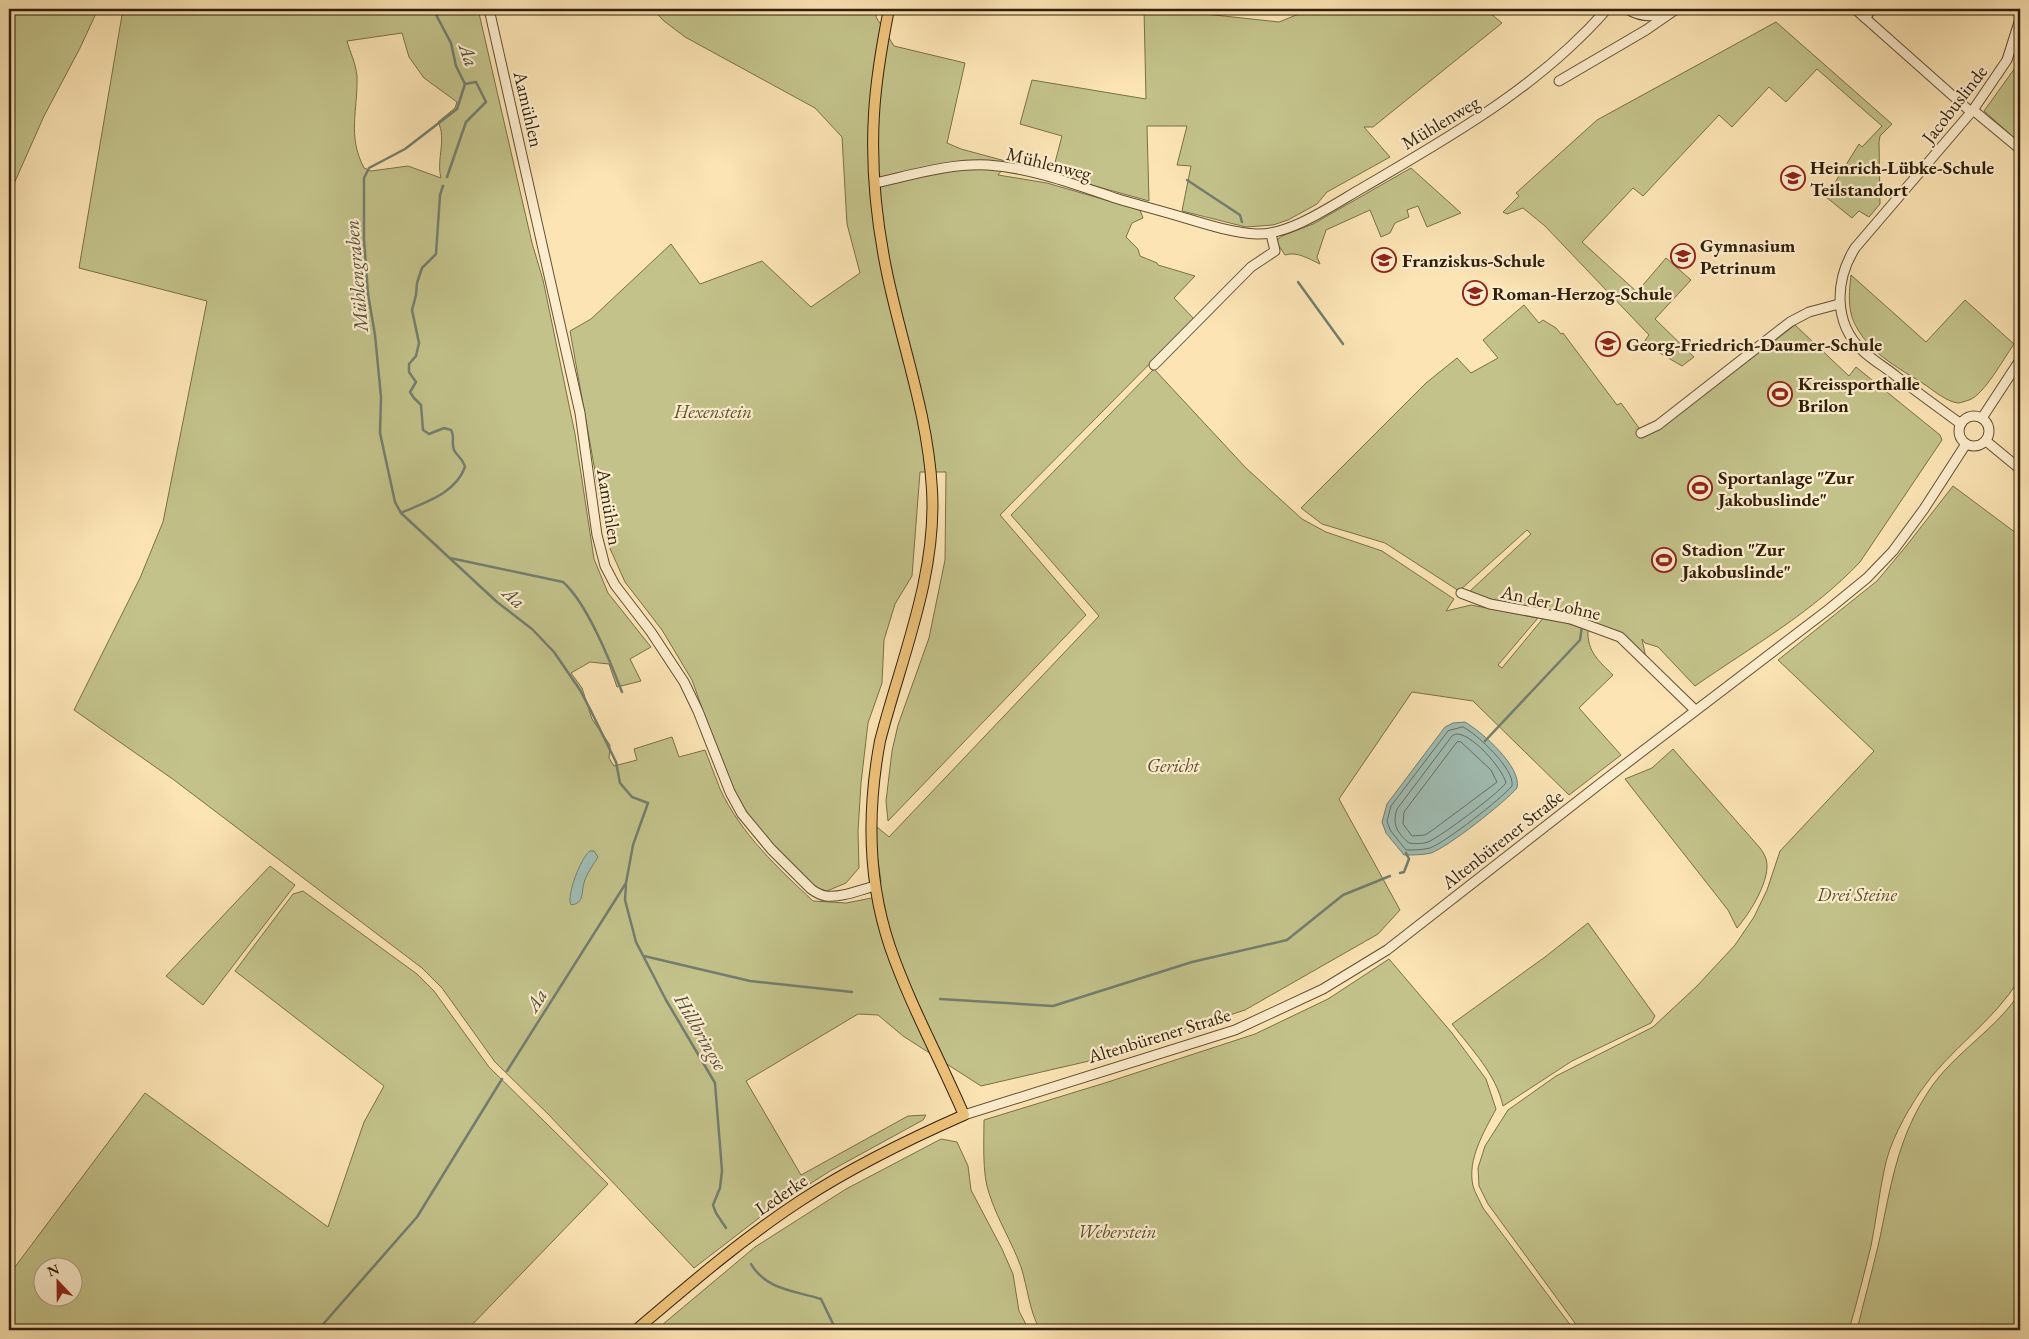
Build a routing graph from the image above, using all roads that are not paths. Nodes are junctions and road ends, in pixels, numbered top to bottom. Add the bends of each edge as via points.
1 (489, 9) edge
2 (889, 9) edge
3 (1606, 9) edge
4 (1627, 9) edge
5 (1676, 9) edge
6 (1855, 9) edge
7 (1872, 9) edge
8 (1865, 18) junction
9 (2020, 19) edge
10 (1559, 81) dead end
11 (1972, 111) junction
12 (2020, 149) edge
13 (876, 183) junction
14 (1271, 234) junction
15 (1839, 304) junction
16 (2020, 360) edge
17 (1154, 365) dead end
18 (1982, 418) junction
19 (1961, 424) junction
20 (1641, 433) dead end
21 (1986, 441) junction
22 (1966, 444) junction
23 (2020, 469) edge
24 (1461, 594) dead end
25 (1695, 710) junction
26 (875, 886) junction
27 (964, 1115) junction
28 (636, 1330) edge

1 - 26 street, Aamühlen via 580,413 597,535 607,571 681,677 730,792 771,849 818,894 834,896
2 - 13 main road via 879,60 874,114
3 - 14 street, Mühlenweg via 1539,74 1490,111 1295,226
4 - 5 street via 1651,17
5 - 10 street
6 - 8 street
7 - 8 street
8 - 11 street
9 - 11 street, Jacobuslinde via 2007,60
11 - 12 street
11 - 15 street, Jacobuslinde via 1855,248 1844,272
13 - 14 street, Mühlenweg via 961,166 1016,169 1207,224 1250,234
13 - 26 main road via 886,269 922,409 933,492 926,572 880,741 872,788 871,843
14 - 17 street via 1275,251 1251,267
15 - 19 street, Jacobuslinde via 1847,330 1862,350
15 - 20 street via 1809,312 1790,322 1658,424
16 - 18 street
18 - 19 street via 1968,417
18 - 21 street via 1990,429
19 - 22 street via 1959,435
21 - 22 street via 1974,447
21 - 23 street
22 - 25 street, Altenbürener Straße via 1924,509 1878,568
24 - 25 street, An der Lohne via 1490,604 1571,619 1620,637
25 - 27 street, Altenbürener Straße via 1388,950 1323,989 1235,1030
26 - 27 main road via 893,955
27 - 28 main road, Lederke via 866,1162 799,1201 720,1259

